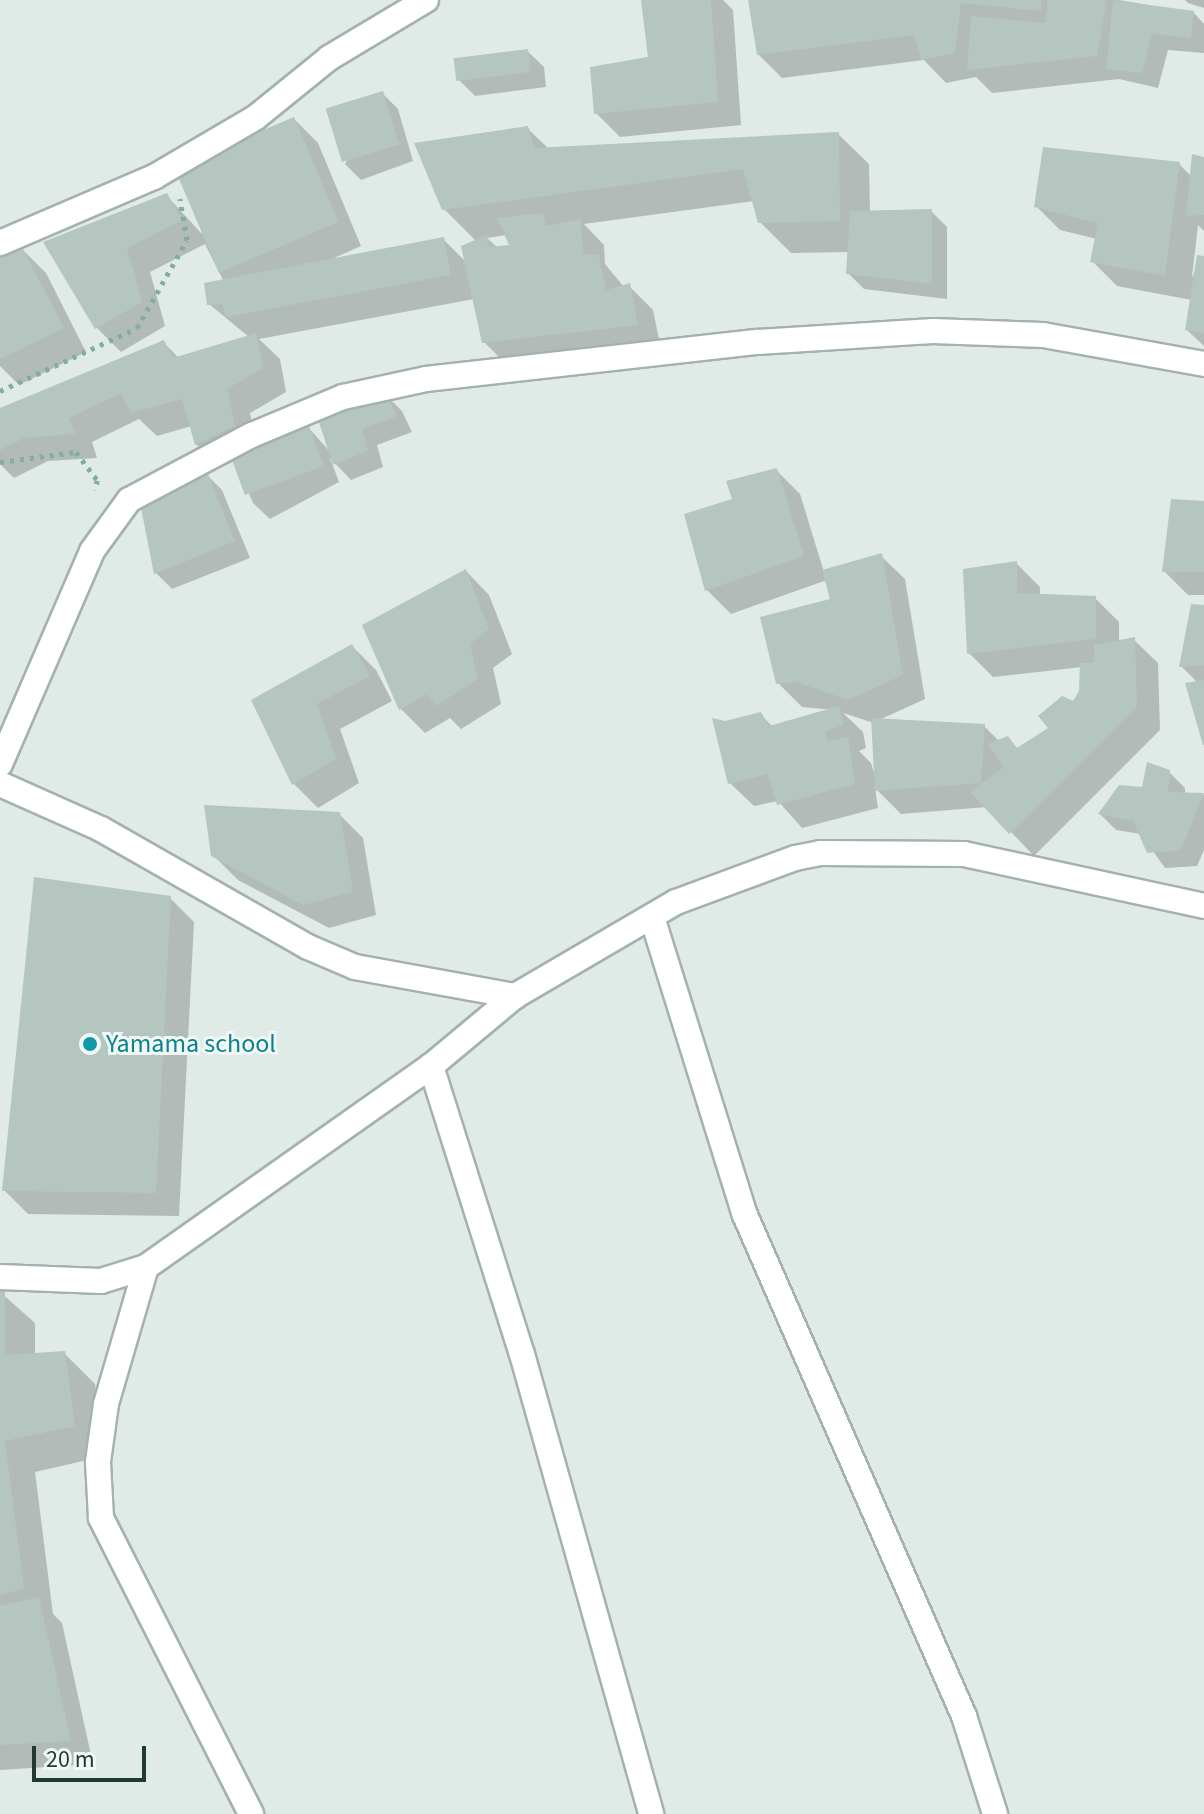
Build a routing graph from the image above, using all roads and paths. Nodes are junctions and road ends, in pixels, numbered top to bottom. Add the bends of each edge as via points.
1 (426, 0) edge
2 (166, 170) junction
3 (0, 243) edge
4 (1204, 364) edge
5 (0, 391) edge
6 (0, 462) edge
7 (96, 494) dead end
8 (0, 764) edge
9 (0, 784) edge
10 (1204, 906) edge
11 (652, 917) junction
12 (515, 996) junction
13 (431, 1066) junction
14 (146, 1267) junction
15 (0, 1277) edge
16 (251, 1814) edge
17 (651, 1814) edge
18 (995, 1814) edge

1 - 2 street via 329,58 255,118
2 - 3 street
2 - 5 path via 185,211 187,240 137,328
4 - 8 street via 1043,335 933,331 758,342 426,379 343,397 252,435 129,500 92,551
6 - 7 path via 76,452 97,480
9 - 12 street via 101,829 308,947 355,967
10 - 11 street via 964,854 821,853 711,888
11 - 12 street
11 - 18 street via 740,1202 964,1716
12 - 13 street
13 - 14 street
13 - 17 street via 522,1354
14 - 15 street via 101,1281
14 - 16 street via 103,1418 98,1462 101,1518

